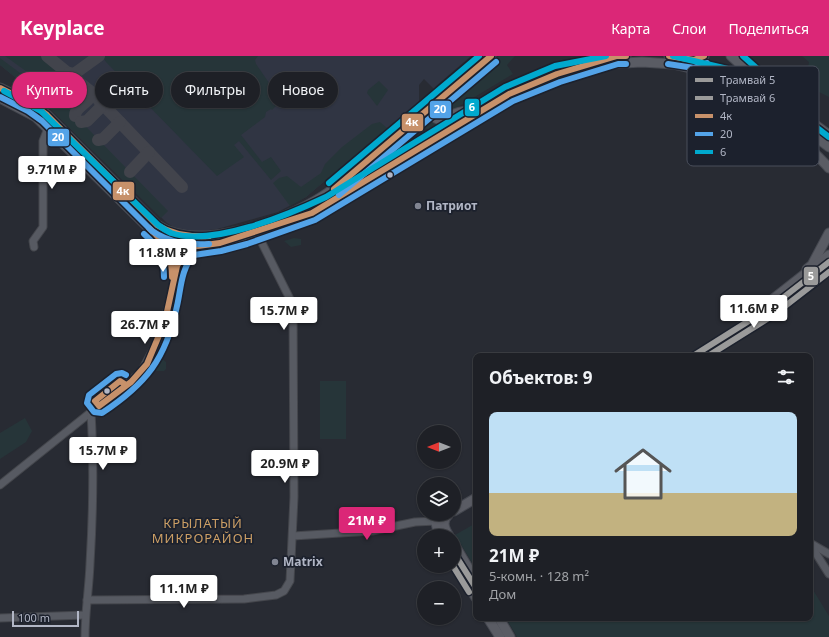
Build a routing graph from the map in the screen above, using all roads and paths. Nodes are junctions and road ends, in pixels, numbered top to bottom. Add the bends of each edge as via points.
1 (490, 56) edge
2 (626, 56) edge
3 (669, 56) edge
4 (704, 56) edge
5 (732, 56) edge
6 (587, 66) junction
7 (743, 66) edge
8 (687, 67) edge
9 (0, 88) edge
10 (12, 93) edge
11 (0, 98) edge
12 (12, 104) edge
13 (433, 104) junction
14 (20, 108) edge
15 (37, 108) edge
16 (484, 108) junction
17 (48, 128) junction
18 (819, 128) edge
19 (829, 135) edge
20 (819, 139) edge
21 (829, 147) edge
22 (819, 157) edge
23 (829, 168) edge
24 (257, 233) junction
25 (829, 233) edge
26 (158, 235) junction
27 (194, 245) junction
28 (34, 246) dead end
29 (829, 255) edge
30 (788, 287) junction
31 (168, 308) junction
32 (713, 353) edge
33 (92, 412) junction
34 (0, 485) edge
35 (473, 500) edge
36 (461, 507) edge
37 (437, 521) joint
38 (436, 529) edge
39 (293, 536) junction
40 (813, 546) edge
41 (813, 549) edge
42 (829, 554) edge
43 (461, 556) edge
44 (461, 573) edge
45 (829, 574) edge
46 (473, 576) edge
47 (473, 593) edge
48 (87, 600) junction
49 (85, 615) junction
50 (0, 618) edge
51 (490, 621) edge
52 (501, 621) edge
53 (85, 637) edge
54 (500, 637) edge
55 (510, 637) edge

1 - 13 main road
2 - 6 main road via 617,56
3 - 4 main road via 691,60
5 - 7 main road
6 - 8 main road via 625,62 673,64
6 - 16 main road via 524,86
9 - 10 main road
11 - 12 main road
13 - 15 main road via 363,165 313,202 283,216 228,233 201,236 170,232 151,219 47,115
13 - 16 main road via 433,113 440,119
14 - 17 main road
16 - 24 main road via 330,204
17 - 26 main road
17 - 28 street via 43,141 43,227 34,241
18 - 19 main road
20 - 21 main road
22 - 23 main road
24 - 27 main road via 220,243
24 - 39 street via 293,305
25 - 30 main road via 812,265
26 - 27 main road via 172,242
26 - 31 street via 168,247 172,263
27 - 31 street via 186,250 179,262
29 - 30 main road
30 - 32 main road
31 - 33 street via 156,344 141,372
33 - 34 street
33 - 48 street via 94,465
35 - 36 main road
37 - 38 main road
37 - 39 street via 415,522 372,531
39 - 48 street via 290,581 284,591 276,595 236,599
40 - 42 street
41 - 45 street
43 - 46 main road
44 - 47 main road
48 - 49 street
49 - 50 street
49 - 53 street
51 - 54 main road
52 - 55 main road

